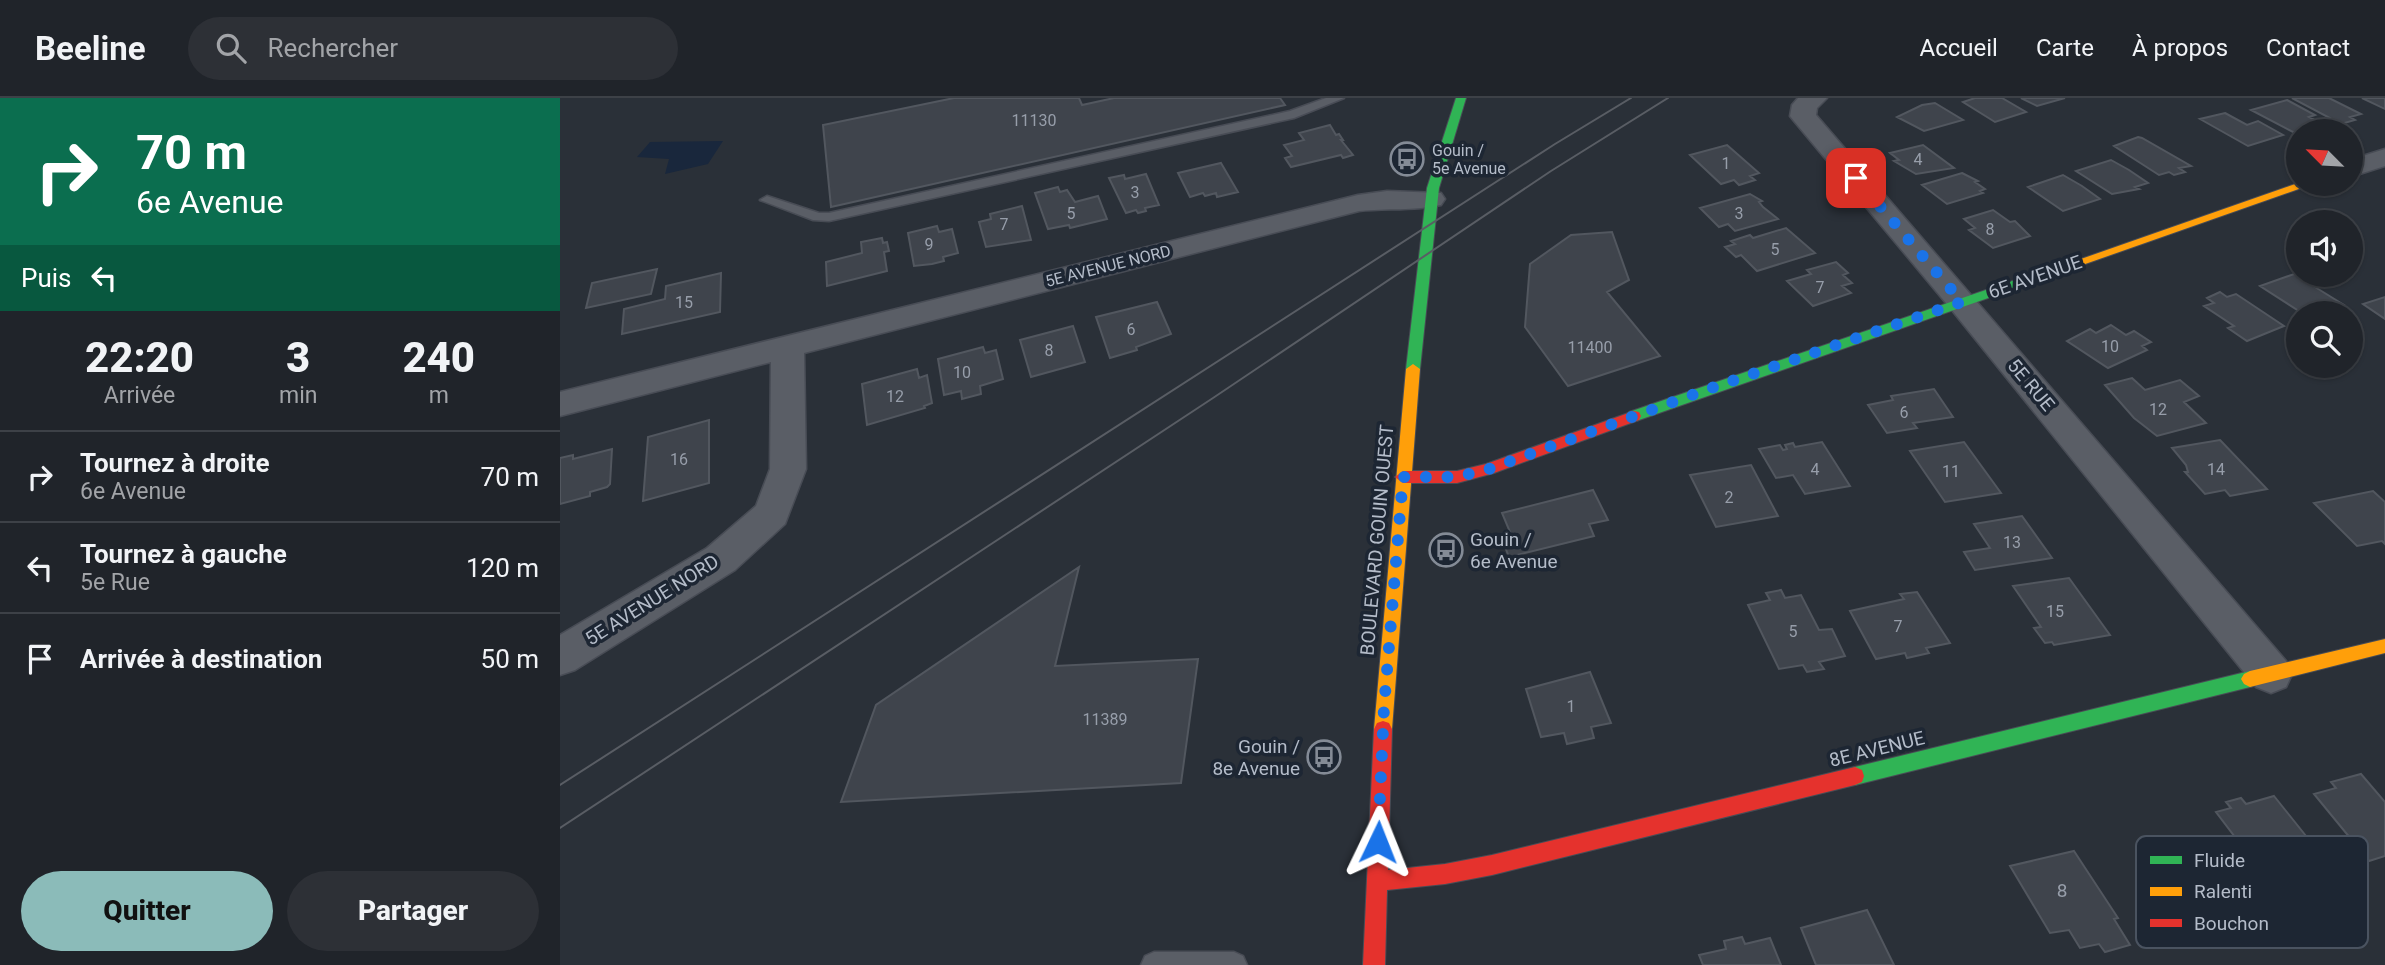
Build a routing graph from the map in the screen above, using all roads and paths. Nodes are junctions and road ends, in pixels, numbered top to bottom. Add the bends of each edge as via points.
1 (1338, 98) edge
2 (1461, 98) edge
3 (1472, 98) edge
4 (1814, 98) edge
5 (1453, 123) junction
6 (2385, 157) edge
7 (2363, 165) edge
8 (2286, 191) edge
9 (1431, 199) junction
10 (767, 200) dead end
11 (1962, 302) junction
12 (788, 346) junction
13 (560, 404) edge
14 (1403, 477) junction
15 (2385, 646) edge
16 (560, 657) edge
17 (2271, 674) junction
18 (1377, 881) junction
19 (1154, 965) edge
20 (1234, 965) edge
21 (1374, 965) edge

1 - 10 lane via 1294,114 829,217
2 - 5 street, BOULEVARD GOUIN OUEST
3 - 5 street, BOULEVARD GOUIN OUEST
4 - 11 street, 5E RUE via 1805,105 1803,116
5 - 9 street, BOULEVARD GOUIN OUEST
6 - 7 street
8 - 11 street, 6E AVENUE
9 - 12 street, 5E AVENUE NORD via 1358,203
9 - 14 street, BOULEVARD GOUIN OUEST
11 - 14 street, 6E AVENUE via 1489,469 1457,477
11 - 17 street, 5E RUE
12 - 13 street, 5E AVENUE NORD
12 - 16 street, 5E AVENUE NORD via 788,469 772,514 721,559
14 - 18 street, BOULEVARD GOUIN OUEST via 1384,707
15 - 17 street, 8E AVENUE
17 - 18 street, 8E AVENUE via 1492,865
18 - 21 street, BOULEVARD GOUIN OUEST
19 - 20 lane

